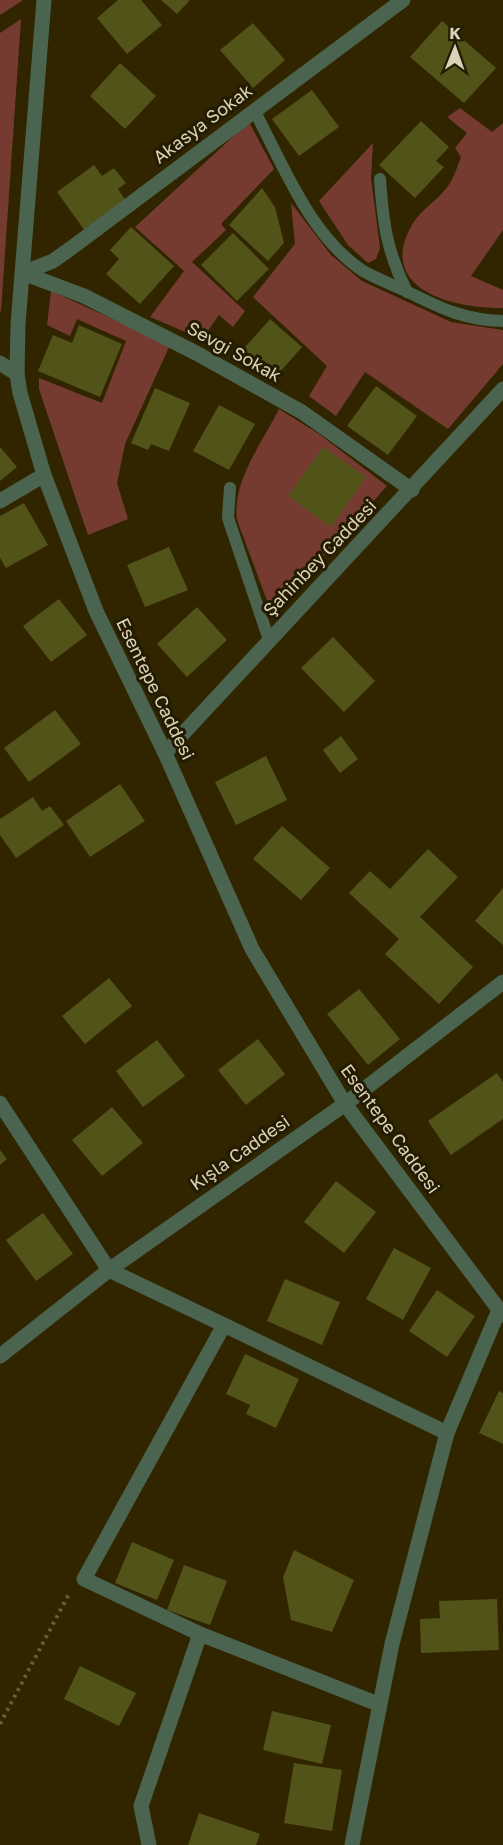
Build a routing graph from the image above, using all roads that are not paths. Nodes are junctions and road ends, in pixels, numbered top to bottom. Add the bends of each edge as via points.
1 (44, 0) edge
2 (403, 0) edge
3 (254, 110) junction
4 (380, 179) dead end
5 (23, 273) junction
6 (407, 292) junction
7 (503, 321) edge
8 (0, 363) edge
9 (17, 374) junction
10 (503, 389) edge
11 (44, 475) junction
12 (230, 488) dead end
13 (412, 490) junction
14 (0, 501) edge
15 (269, 640) junction
16 (165, 753) junction
17 (503, 982) edge
18 (0, 1103) edge
19 (345, 1104) junction
20 (109, 1270) junction
21 (501, 1313) edge
22 (224, 1325) junction
23 (0, 1356) edge
24 (447, 1433) junction
25 (200, 1634) junction
26 (378, 1704) junction
27 (149, 1845) edge
28 (352, 1845) edge

1 - 5 street, Esentepe Caddesi
2 - 3 street, Akasya Sokak
3 - 5 street, Akasya Sokak via 53,261
3 - 6 lane via 324,232 364,271
4 - 6 lane via 392,262
5 - 9 street, Esentepe Caddesi
5 - 13 street, Sevgi Sokak via 84,296 292,406
6 - 7 lane via 462,317
8 - 9 street
9 - 11 street, Esentepe Caddesi
10 - 13 street, Şahinbey Caddesi
11 - 14 street
11 - 16 street, Esentepe Caddesi via 96,611
12 - 15 lane via 228,518
13 - 15 street, Şahinbey Caddesi
15 - 16 street, Şahinbey Caddesi
16 - 19 street, Esentepe Caddesi via 252,950
17 - 19 street, Kışla Caddesi
18 - 20 street
19 - 20 street, Kışla Caddesi
19 - 21 street, Esentepe Caddesi
20 - 22 street
20 - 23 street, Kışla Caddesi
21 - 24 street
22 - 24 street
22 - 25 street via 84,1579
24 - 26 street
25 - 26 street
25 - 27 street via 141,1806
26 - 28 street

